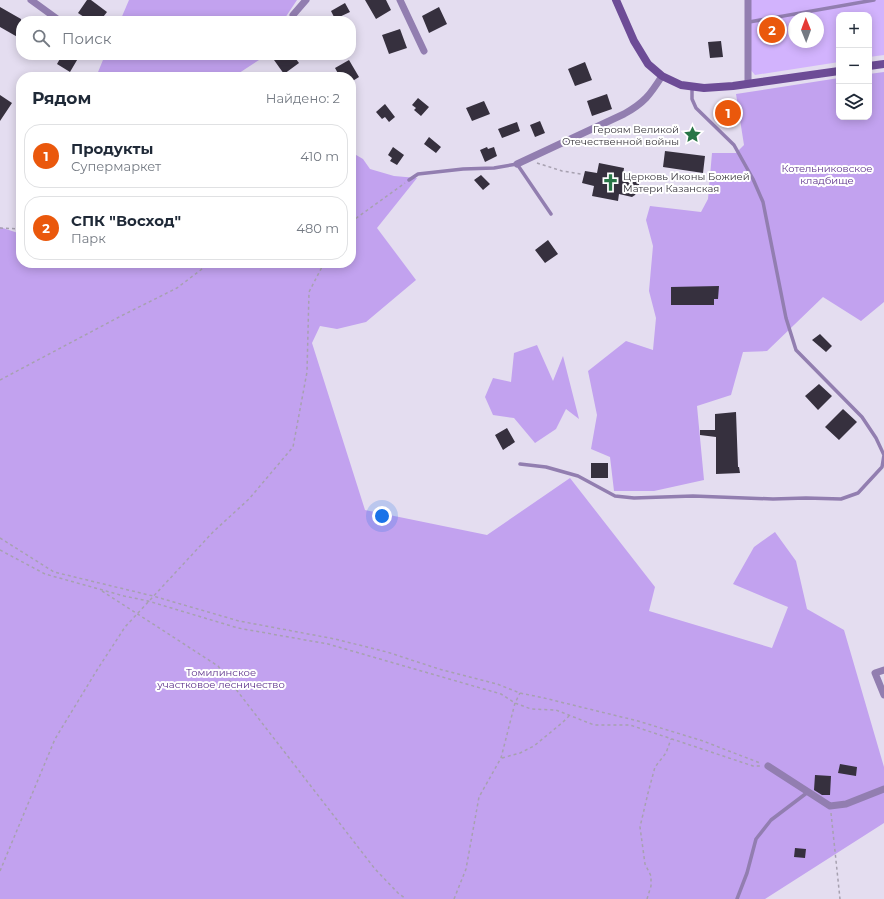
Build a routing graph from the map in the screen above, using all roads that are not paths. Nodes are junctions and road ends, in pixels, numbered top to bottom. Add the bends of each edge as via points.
1 (31, 0) edge
2 (306, 0) edge
3 (400, 0) edge
4 (616, 0) edge
5 (748, 0) edge
6 (874, 0) edge
7 (293, 15) dead end
8 (53, 16) edge
9 (749, 22) junction
10 (424, 51) dead end
11 (884, 64) edge
12 (872, 66) edge
13 (836, 70) edge
14 (662, 76) junction
15 (748, 84) junction
16 (692, 87) junction
17 (517, 164) junction
18 (410, 180) road end
19 (551, 214) dead end
20 (520, 464) dead end
21 (884, 670) edge
22 (884, 695) edge
23 (766, 766) road end
24 (884, 789) edge
25 (808, 792) junction
26 (737, 899) edge

1 - 8 street
2 - 7 street
3 - 10 street
4 - 14 street via 643,56
5 - 9 street
6 - 9 lane
9 - 15 street
11 - 12 street
13 - 15 street
14 - 16 street
14 - 17 street via 647,99 638,106
15 - 16 street
16 - 20 lane via 692,99 696,108 734,145 763,202 786,318 796,350 862,417 884,455 882,467 858,493 841,499 693,496 634,498 615,496 578,476 546,467
17 - 18 lane via 418,174
17 - 19 lane
21 - 22 street via 875,673
23 - 25 street
24 - 25 street via 846,804 830,806
25 - 26 lane via 771,820 756,839

